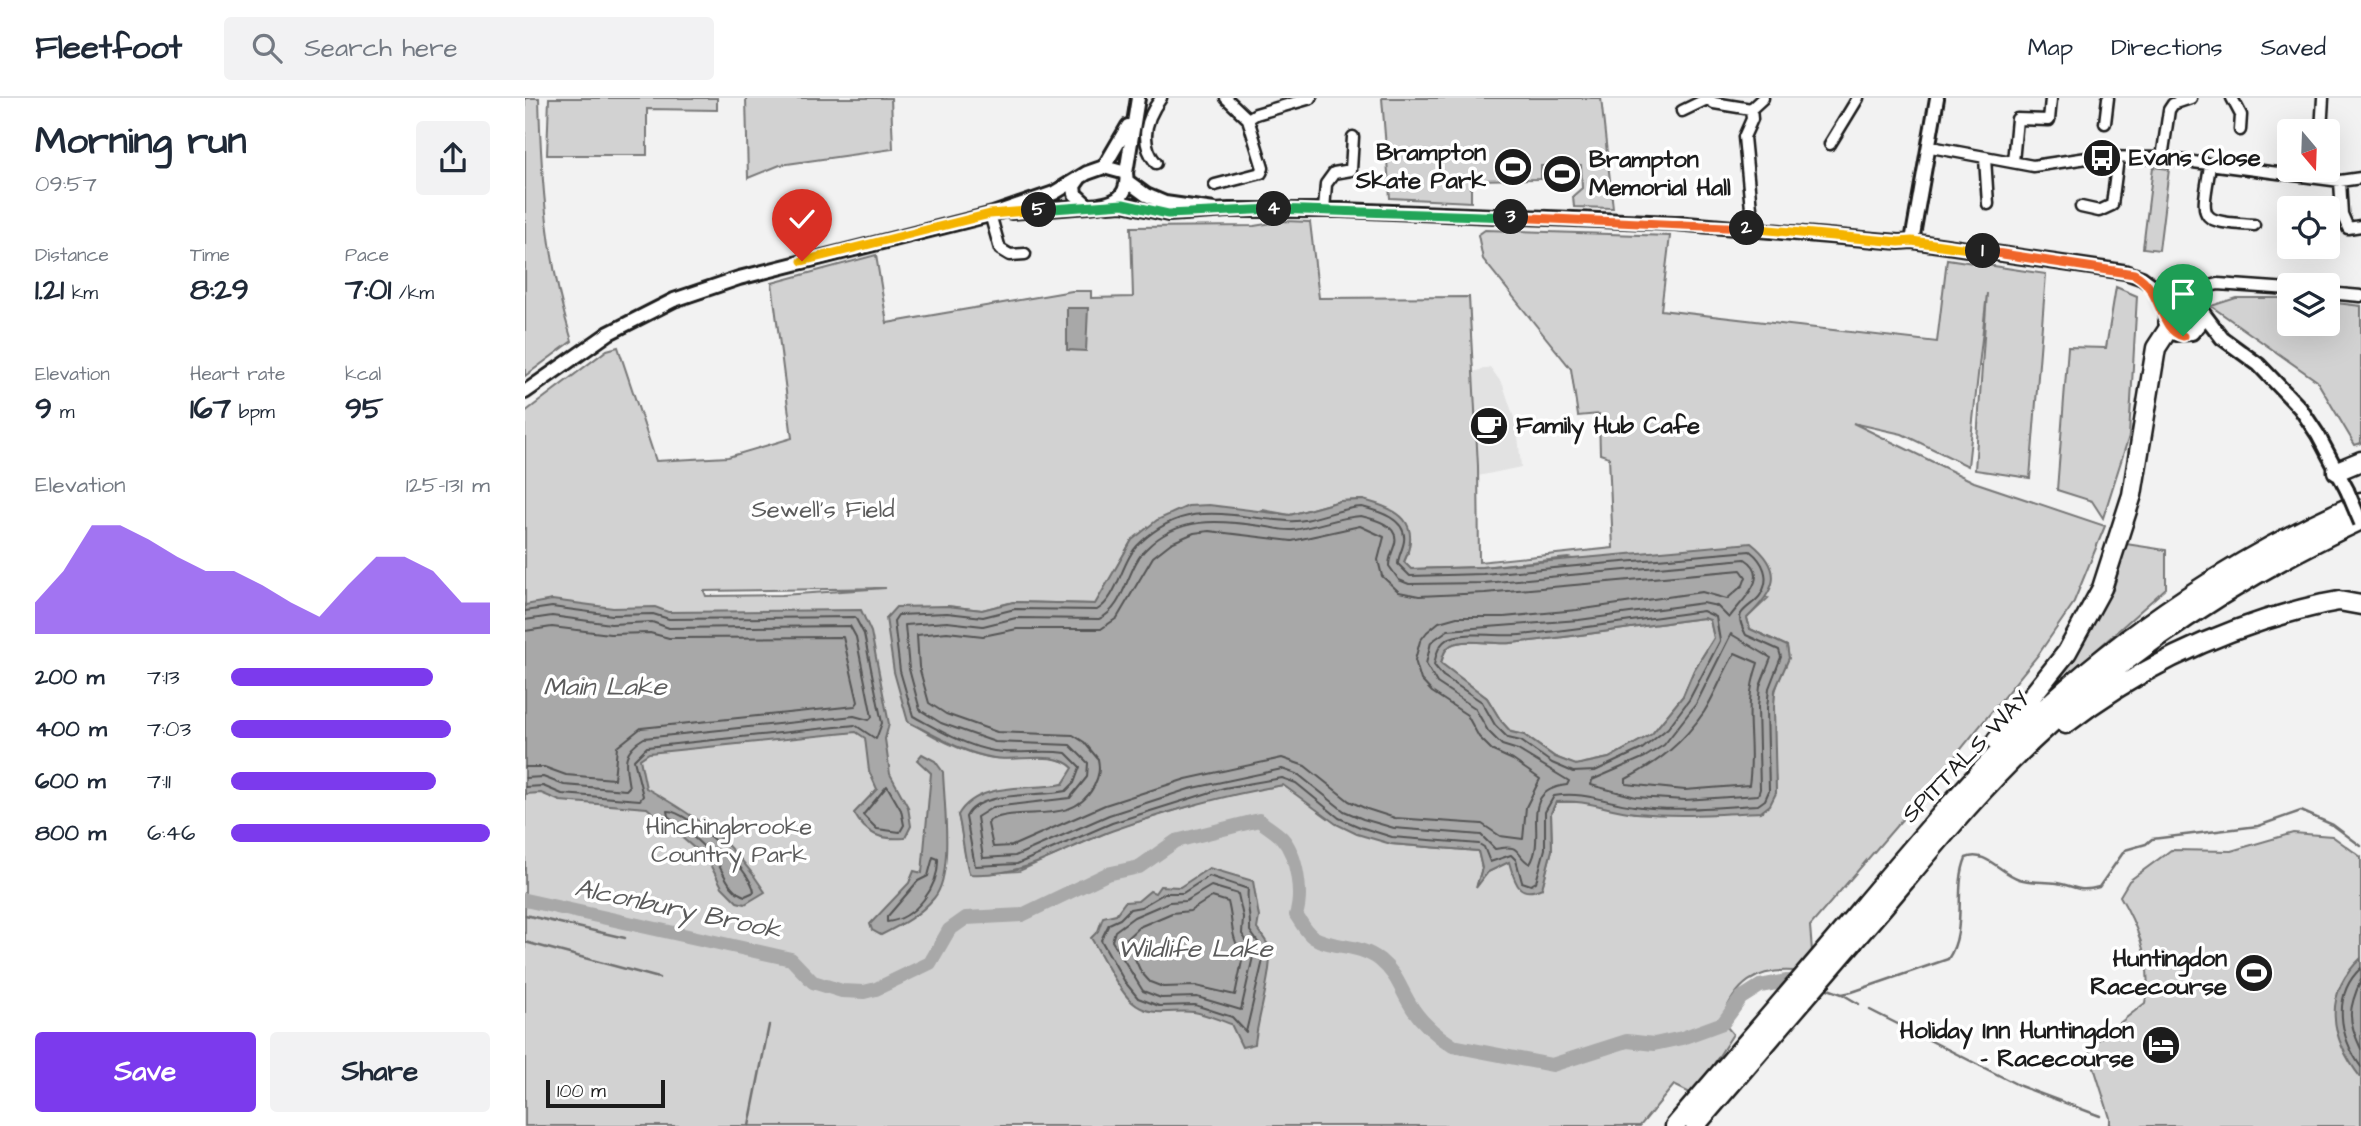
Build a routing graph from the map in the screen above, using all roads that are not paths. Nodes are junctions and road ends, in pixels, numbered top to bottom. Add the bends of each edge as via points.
1 (1137, 98) edge
2 (1161, 98) edge
3 (1226, 98) edge
4 (1311, 98) edge
5 (1706, 98) edge
6 (1763, 98) edge
7 (1859, 98) edge
8 (1937, 98) edge
9 (2108, 98) edge
10 (2191, 98) edge
11 (2232, 98) edge
12 (2323, 98) edge
13 (2051, 99) edge
14 (2171, 101) edge
15 (1751, 110) junction
16 (1682, 111) dead end
17 (1133, 117) junction
18 (1248, 119) junction
19 (2322, 119) edge
20 (2105, 123) dead end
21 (2240, 130) dead end
22 (1353, 137) dead end
23 (1830, 144) dead end
24 (1931, 147) junction
25 (1985, 158) junction
26 (2118, 158) junction
27 (2162, 158) junction
28 (2013, 162) junction
29 (1156, 163) dead end
30 (2210, 166) junction
31 (1104, 167) junction
32 (2277, 174) edge
33 (1126, 177) junction
34 (1079, 178) junction
35 (2361, 178) edge
36 (2340, 181) joint
37 (1215, 185) dead end
38 (1988, 204) dead end
39 (1108, 205) junction
40 (1088, 206) junction
41 (2081, 208) dead end
42 (1216, 210) junction
43 (1324, 210) junction
44 (991, 214) junction
45 (2254, 225) dead end
46 (2361, 226) edge
47 (1753, 229) junction
48 (1912, 241) junction
49 (1025, 254) dead end
50 (2149, 284) junction
51 (2207, 287) junction
52 (2277, 288) edge
53 (2340, 294) edge
54 (2361, 296) edge
55 (2184, 298) junction
56 (2202, 310) junction
57 (2167, 321) junction
58 (2192, 334) junction
59 (2222, 338) junction
60 (525, 392) edge
61 (2361, 461) edge
62 (2337, 471) junction
63 (2354, 496) edge
64 (2361, 521) edge
65 (2361, 606) edge
66 (1962, 813) junction
67 (1926, 833) junction
68 (1835, 952) junction
69 (1787, 1007) junction
70 (1675, 1126) edge
71 (1695, 1126) edge

1 - 17 main road
2 - 29 street via 1150,114 1145,134
3 - 18 street
4 - 18 street
5 - 15 street
5 - 16 street
6 - 15 street
7 - 23 street
8 - 24 main road
9 - 20 street
10 - 14 street
11 - 21 street via 2241,116
12 - 19 street
13 - 28 street via 2049,120 2017,119
14 - 27 street
15 - 47 street via 1744,137
17 - 31 main road
17 - 33 main road
18 - 37 street via 1261,173
22 - 43 street via 1350,170 1334,173 1326,184
24 - 25 street
24 - 48 main road
25 - 28 street
25 - 38 street
26 - 27 street
26 - 28 street via 2033,166
26 - 41 street via 2112,205 2099,211
27 - 30 street
30 - 32 street
30 - 45 street via 2204,205 2208,216 2215,222
31 - 33 main road
31 - 34 main road
33 - 39 main road via 1122,196
33 - 42 main road via 1146,195 1165,203
34 - 40 main road via 1075,194
34 - 44 main road via 1054,193
35 - 36 street
36 - 46 street via 2342,214 2348,228
39 - 40 main road
39 - 42 main road via 1168,214
40 - 44 main road
42 - 43 main road
43 - 47 main road
44 - 49 street via 1000,249 1010,255
44 - 60 main road via 739,278 667,303 609,333
47 - 48 main road
48 - 50 main road via 2125,272
50 - 55 main road
50 - 57 main road
51 - 52 street
51 - 55 street
51 - 56 street
53 - 54 street
55 - 56 main road
55 - 57 main road via 2166,307
56 - 58 main road via 2198,329
56 - 59 main road
57 - 58 main road via 2176,334
57 - 67 highway via 2156,348 2132,495 2102,588 2067,652 1954,790
58 - 59 main road
59 - 62 main road via 2259,365 2294,400
61 - 62 highway
62 - 63 main road
63 - 64 main road, bridge
63 - 67 highway, SPITTALS WAY via 2219,577 2123,643 2005,746
64 - 66 highway, SPITTALS WAY via 2243,582 2143,648 2050,724
65 - 66 highway via 2339,601 2262,619 2162,661 2066,724
66 - 68 highway, SPITTALS WAY
67 - 68 highway, SPITTALS WAY
68 - 69 highway, SPITTALS WAY
69 - 70 highway, SPITTALS WAY
69 - 71 highway, SPITTALS WAY

